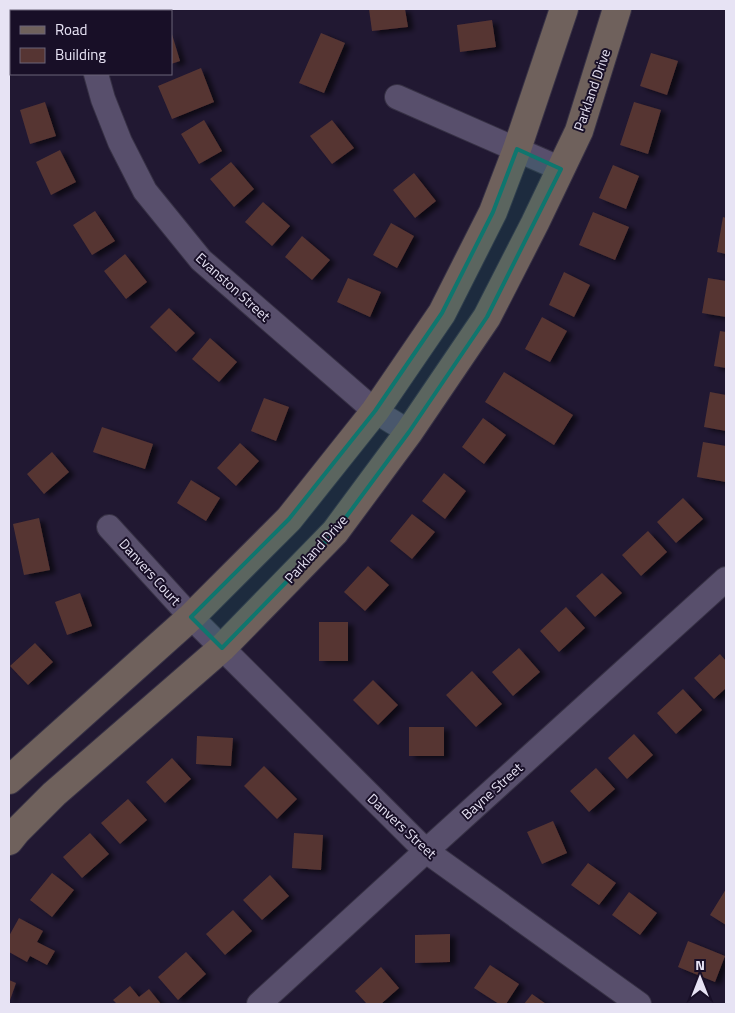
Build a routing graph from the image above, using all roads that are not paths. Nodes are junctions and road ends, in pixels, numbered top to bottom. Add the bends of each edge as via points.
1 (564, 9) edge
2 (617, 9) edge
3 (96, 75) edge
4 (397, 96) dead end
5 (517, 149) junction
6 (561, 169) junction
7 (375, 411) junction
8 (409, 432) junction
9 (109, 527) dead end
10 (726, 579) edge
11 (191, 618) junction
12 (222, 648) junction
13 (9, 780) edge
14 (11, 833) edge
15 (426, 851) junction
16 (259, 1004) edge
17 (639, 1004) edge

1 - 5 street
2 - 6 street, Parkland Drive via 579,131
3 - 7 street, Evanston Street via 120,142 145,191 201,260
4 - 5 street
5 - 6 street
5 - 7 street via 493,212 442,313
6 - 8 street, Parkland Drive via 487,316
7 - 8 street, Evanston Street
7 - 11 street via 289,519
8 - 12 street, Parkland Drive via 335,532
9 - 11 street, Danvers Court
10 - 15 street, Bayne Street
11 - 12 street, Danvers Street
11 - 13 street
12 - 14 street, Parkland Drive
12 - 15 street, Danvers Street
15 - 16 street, Bayne Street
15 - 17 street, Danvers Street

